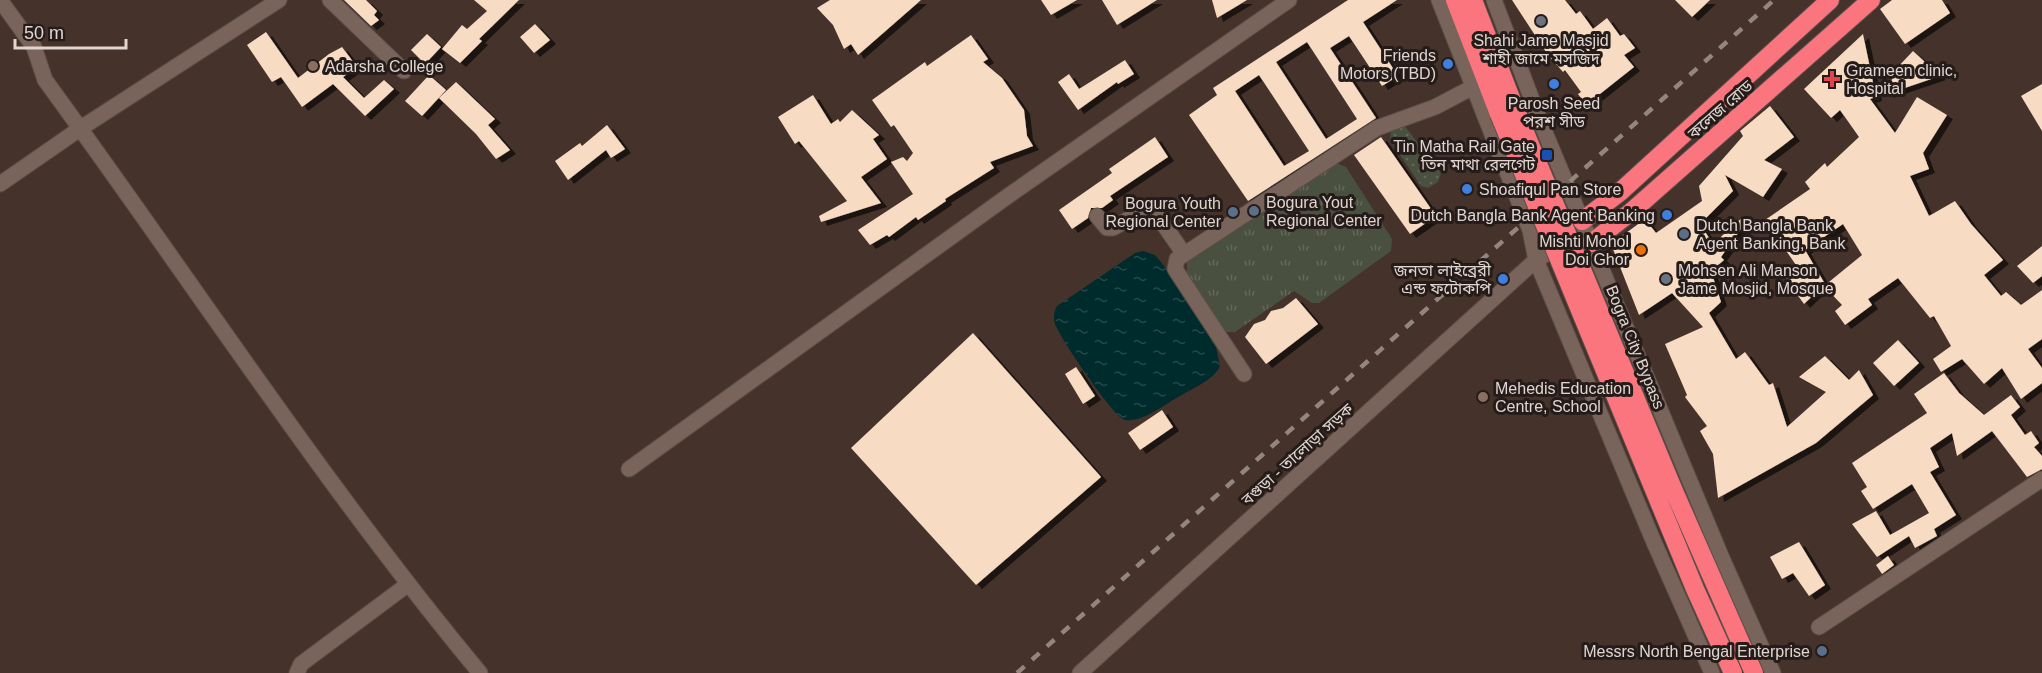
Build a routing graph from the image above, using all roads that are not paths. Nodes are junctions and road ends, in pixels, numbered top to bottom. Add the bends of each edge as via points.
1 (0, 0) edge
2 (279, 0) edge
3 (330, 0) edge
4 (1289, 0) edge
5 (1440, 0) edge
6 (1455, 0) edge
7 (1473, 0) edge
8 (1494, 0) edge
9 (1830, 0) edge
10 (1871, 0) edge
11 (404, 71) dead end
12 (1475, 86) junction
13 (81, 128) junction
14 (0, 184) edge
15 (1097, 216) dead end
16 (1586, 232) junction
17 (1184, 254) junction
18 (1536, 260) junction
19 (1244, 374) dead end
20 (629, 469) dead end
21 (2042, 479) edge
22 (407, 585) junction
23 (1818, 627) dead end
24 (297, 673) edge
25 (480, 673) edge
26 (1080, 673) edge
27 (1712, 673) edge
28 (1733, 673) edge
29 (1754, 673) edge
30 (1773, 673) edge

1 - 13 street via 34,47 45,80
2 - 13 street
3 - 11 street
4 - 20 street
5 - 12 street
6 - 28 highway, bridge via 1686,568
7 - 29 highway, Bogra City Bypass, bridge via 1674,491
8 - 16 street
9 - 16 highway, কলেজ রোড via 1620,192
10 - 16 highway, কলেজ রোড via 1631,212
12 - 17 street via 1435,107 1377,128
12 - 18 street via 1530,230
13 - 14 street
13 - 22 street
15 - 17 street via 1107,228 1113,228 1153,209
16 - 18 street, বগুড়া - তালোড়া সড়ক
16 - 30 street
17 - 19 street via 1174,267
18 - 26 street, বগুড়া - তালোড়া সড়ক
18 - 27 street
21 - 23 street
22 - 24 street via 301,664
22 - 25 street

